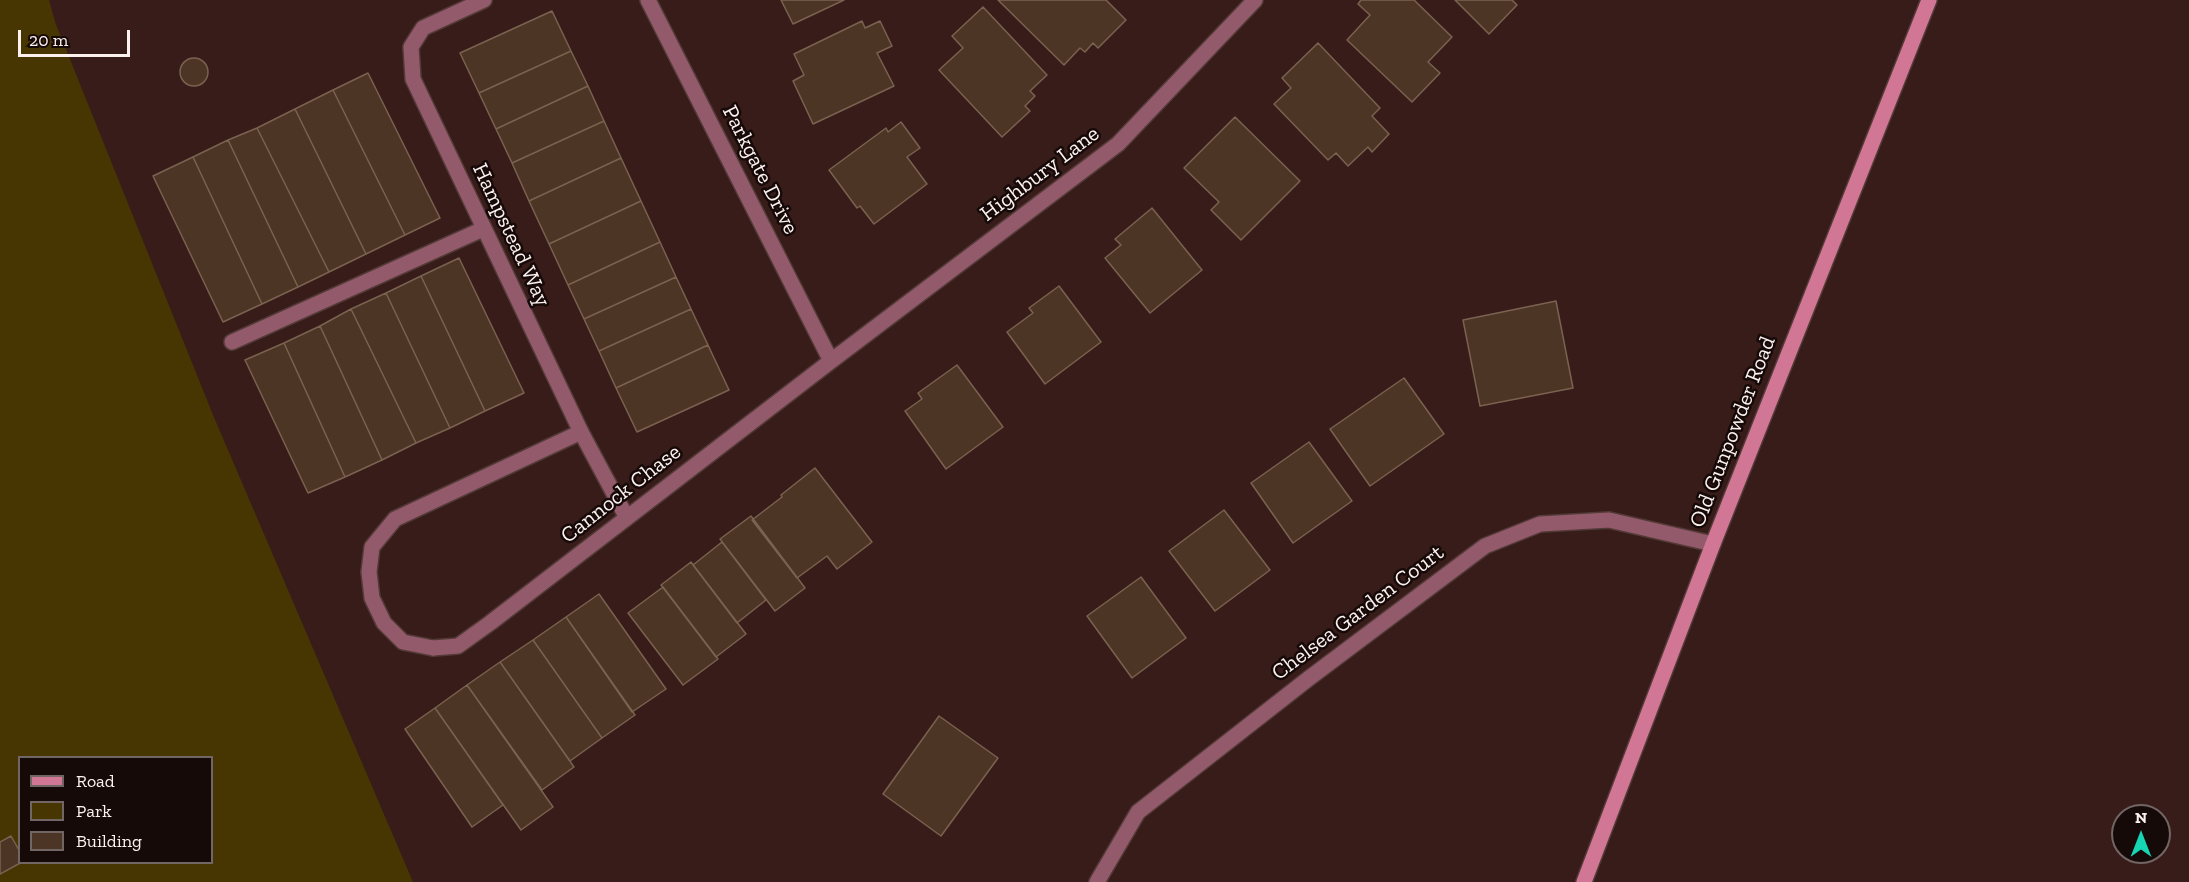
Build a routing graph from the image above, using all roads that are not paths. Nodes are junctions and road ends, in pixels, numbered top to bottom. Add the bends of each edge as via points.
1 (484, 0) edge
2 (648, 0) edge
3 (1255, 0) edge
4 (1929, 0) edge
5 (483, 229) junction
6 (232, 342) dead end
7 (831, 361) junction
8 (580, 432) junction
9 (627, 518) junction
10 (1713, 544) junction
11 (1097, 882) edge
12 (1584, 882) edge

1 - 5 street, Hampstead Way via 423,28 411,47 413,79
2 - 7 street, Parkgate Drive
3 - 7 street, Highbury Lane via 1118,144
4 - 10 main road, Old Gunpowder Road
5 - 6 street
5 - 8 street, Hampstead Way
7 - 9 street, Cannock Chase
8 - 9 street, Hampstead Way
8 - 9 street, Cannock Chase via 395,519 372,547 369,572 372,598 384,623 403,642 433,648 458,646
10 - 11 street, Chelsea Garden Court via 1609,519 1540,524 1485,546 1137,812
10 - 12 main road, Old Gunpowder Road

